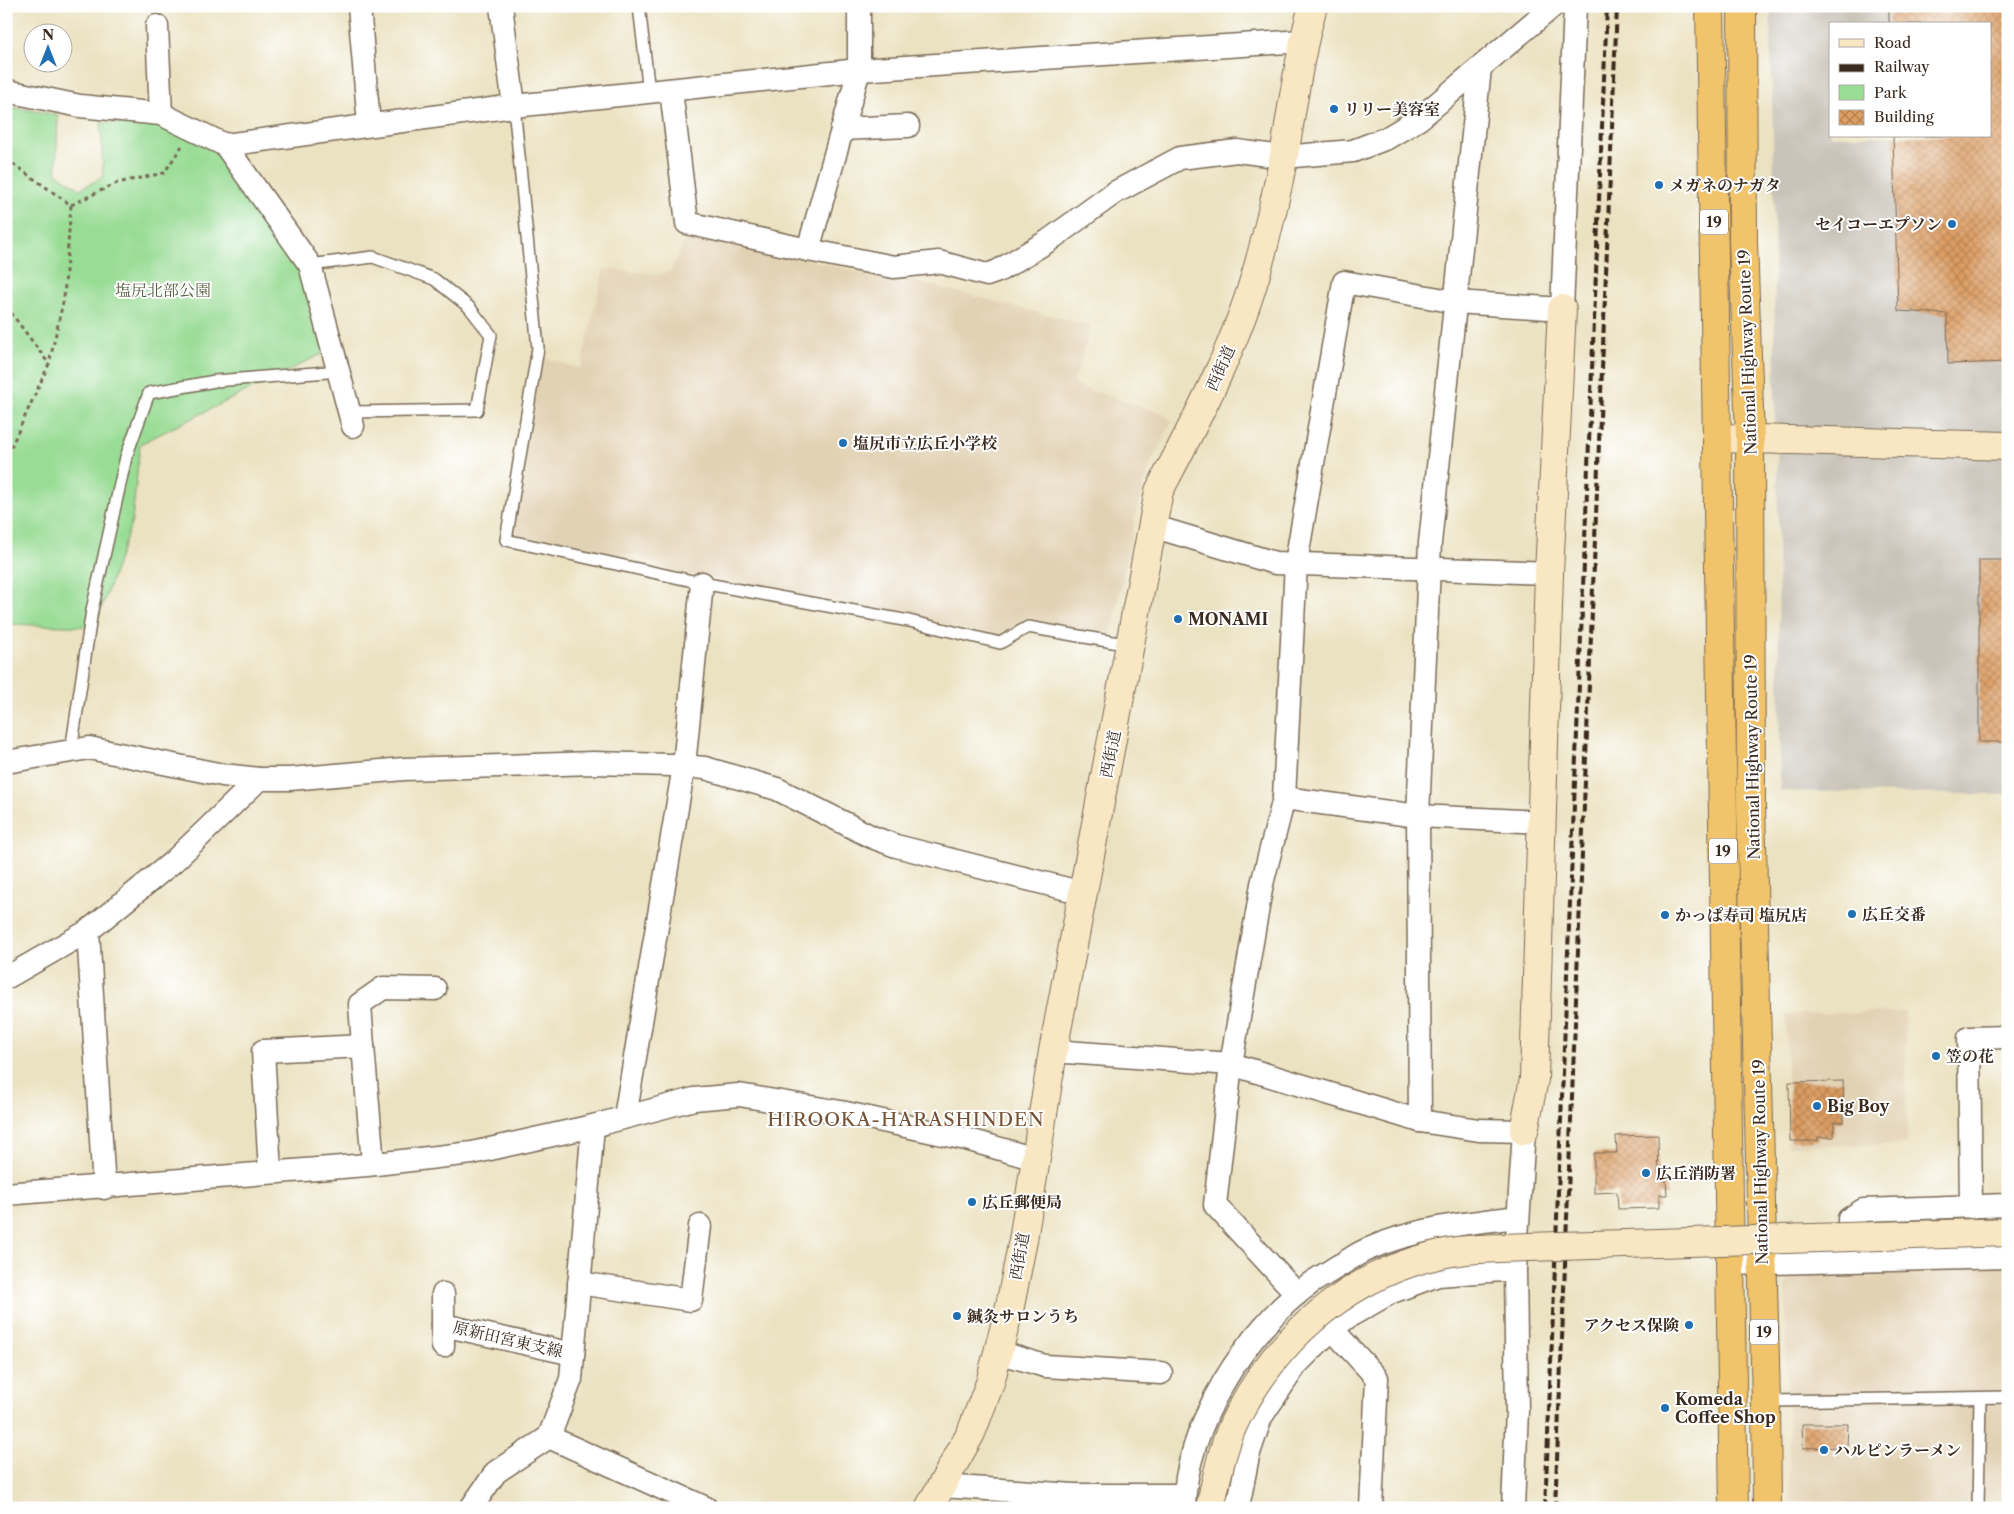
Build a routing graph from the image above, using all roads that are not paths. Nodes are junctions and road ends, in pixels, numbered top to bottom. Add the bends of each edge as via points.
1 (359, 6) edge
2 (502, 6) edge
3 (639, 6) edge
4 (859, 6) edge
5 (1313, 6) edge
6 (1553, 6) edge
7 (1575, 6) edge
8 (1710, 6) edge
9 (1742, 6) edge
10 (157, 26) dead end
11 (1303, 41) junction
12 (1480, 68) junction
13 (859, 70) junction
14 (6, 89) edge
15 (671, 90) junction
16 (649, 92) junction
17 (514, 106) junction
18 (161, 114) junction
19 (369, 126) junction
20 (908, 126) dead end
21 (842, 129) junction
22 (225, 145) junction
23 (1283, 157) junction
24 (808, 250) junction
25 (310, 266) junction
26 (1456, 302) junction
27 (1562, 309) junction
28 (340, 371) junction
29 (352, 419) joint
30 (1718, 438) junction
31 (1750, 438) junction
32 (2008, 446) edge
33 (1152, 526) junction
34 (1296, 563) junction
35 (1430, 568) junction
36 (1550, 573) junction
37 (702, 583) junction
38 (1132, 645) junction
39 (71, 750) junction
40 (6, 762) edge
41 (684, 766) junction
42 (259, 779) junction
43 (1284, 798) junction
44 (1418, 816) junction
45 (1543, 822) junction
46 (1083, 893) junction
47 (88, 931) junction
48 (6, 978) edge
49 (435, 989) dead end
50 (2008, 1037) edge
51 (364, 1046) junction
52 (1053, 1051) junction
53 (1232, 1064) junction
54 (625, 1117) junction
55 (1420, 1121) junction
56 (593, 1126) junction
57 (1524, 1131) junction
58 (1035, 1159) junction
59 (373, 1164) junction
60 (270, 1172) junction
61 (104, 1188) junction
62 (6, 1194) edge
63 (2008, 1205) edge
64 (1971, 1207) junction
65 (1518, 1217) junction
66 (700, 1226) dead end
67 (2008, 1232) edge
68 (2008, 1257) edge
69 (1850, 1260) junction
70 (1762, 1263) junction
71 (1730, 1264) junction
72 (1515, 1270) junction
73 (579, 1283) junction
74 (443, 1294) dead end
75 (1298, 1294) junction
76 (1332, 1329) junction
77 (998, 1352) junction
78 (573, 1354) junction
79 (1161, 1373) dead end
80 (2008, 1397) edge
81 (1980, 1398) junction
82 (1766, 1401) junction
83 (549, 1437) junction
84 (936, 1497) edge
85 (1184, 1501) edge
86 (1074, 1502) edge
87 (471, 1508) edge
88 (706, 1508) edge
89 (1210, 1508) edge
90 (1233, 1508) edge
91 (1371, 1508) edge
92 (1513, 1508) edge
93 (1734, 1508) edge
94 (1767, 1508) edge
95 (1978, 1508) edge

1 - 19 street
2 - 17 street
3 - 16 lane
4 - 13 street
5 - 11 street, 西街道
6 - 12 street
7 - 27 street
8 - 30 highway, National Highway Route 19 / 19
9 - 31 highway, National Highway Route 19 / 19 via 1743,242
10 - 18 street
11 - 13 street
11 - 23 street, 西街道
12 - 23 street via 1419,119 1387,138 1353,151
12 - 26 street
13 - 15 street
13 - 21 street
14 - 18 street via 80,106
15 - 16 street
15 - 24 street via 687,223
16 - 17 street
17 - 19 street
17 - 37 lane via 538,348 506,540
18 - 22 street
19 - 22 street
20 - 21 street
21 - 24 street
22 - 25 street
23 - 24 street via 1237,152 1180,158 1114,193 1048,241 987,275 940,262 894,267
23 - 33 street, 西街道 via 1255,278 1222,363 1159,491
25 - 28 street
25 - 29 lane via 372,258 434,279 469,308 491,335 477,410
26 - 27 street
26 - 34 street via 1344,282
26 - 35 street
27 - 36 street
28 - 29 street
28 - 39 lane via 215,381 149,393 126,457 92,610
30 - 31 street
30 - 71 highway, National Highway Route 19 / 19
31 - 32 street
31 - 70 highway, National Highway Route 19 / 19 via 1751,805
33 - 34 street via 1275,563
33 - 38 street, 西街道
34 - 35 street
34 - 43 street
35 - 36 street
35 - 44 street
36 - 45 street
37 - 38 lane via 908,621 1000,642 1028,627
37 - 41 street
38 - 46 street, 西街道
39 - 40 street
39 - 42 street via 89,748 223,775
41 - 42 street via 593,763 404,769
41 - 46 street via 705,768 777,789 896,846
41 - 54 street
42 - 47 street via 174,861
43 - 44 street
43 - 53 street via 1262,884
44 - 45 street
44 - 55 street
45 - 57 street via 1534,1079
46 - 52 street, 西街道
47 - 48 street
47 - 61 street
49 - 51 street via 383,988 360,1004
50 - 64 street via 1968,1038
51 - 59 street
51 - 60 street via 263,1051
52 - 53 street
52 - 58 street, 西街道
53 - 55 street
53 - 75 street via 1215,1205
54 - 56 street
54 - 58 street via 694,1099 739,1095 851,1114 966,1139
55 - 57 street via 1479,1130
56 - 59 street via 472,1152
56 - 73 street
57 - 65 street
58 - 77 street, 西街道 via 1023,1240
59 - 60 street
60 - 61 street
61 - 62 street
63 - 64 street
64 - 69 street via 1862,1210 1848,1219
65 - 72 street
65 - 75 street via 1444,1225 1381,1244 1365,1250
66 - 73 street via 691,1300
67 - 89 street, bridge via 1528,1247 1442,1254 1416,1261 1377,1276 1344,1295 1285,1344 1238,1415 1220,1462
68 - 69 street
69 - 70 street
70 - 71 street
70 - 82 highway, National Highway Route 19 / 19
71 - 93 highway, National Highway Route 19 / 19
72 - 76 street via 1438,1275 1392,1292
72 - 92 street via 1517,1410
73 - 78 street
74 - 78 street, 原新田宮東支線 via 443,1336
75 - 85 street via 1252,1340 1221,1387 1195,1448
76 - 90 street via 1296,1365 1261,1418 1248,1456 1240,1497
76 - 91 street via 1377,1378
77 - 79 street via 1045,1366
77 - 84 street, 西街道 via 971,1433
78 - 83 street via 570,1379
80 - 81 lane
81 - 82 lane
81 - 95 lane
82 - 94 highway, National Highway Route 19 / 19
83 - 87 street via 496,1472
83 - 88 street
84 - 86 street
85 - 86 street

